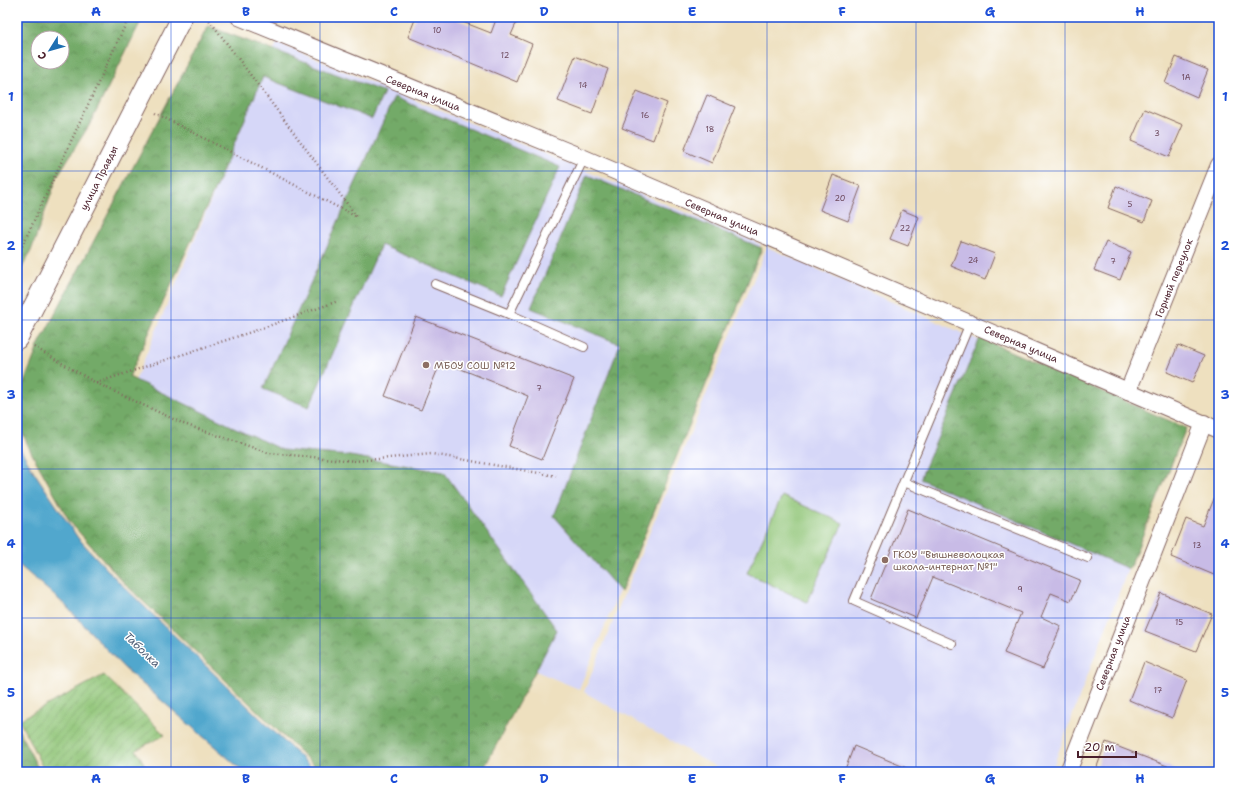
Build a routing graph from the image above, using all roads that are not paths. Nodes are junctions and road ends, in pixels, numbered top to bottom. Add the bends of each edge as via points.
1 (182, 17) edge
2 (239, 17) edge
3 (584, 158) junction
4 (1219, 165) edge
5 (435, 284) dead end
6 (509, 314) junction
7 (970, 323) junction
8 (17, 338) edge
9 (584, 347) dead end
10 (1128, 390) junction
11 (1204, 423) junction
12 (1219, 430) edge
13 (904, 482) junction
14 (1088, 558) dead end
15 (952, 644) dead end
16 (1068, 772) edge

1 - 8 street, улица Правды via 26,314
2 - 3 street, Северная улица
3 - 6 lane
3 - 7 street, Северная улица
4 - 10 street, Горный переулок
5 - 6 lane
6 - 9 lane
7 - 10 street, Северная улица
7 - 13 lane
10 - 11 street, Северная улица
11 - 12 street, Северная улица
11 - 16 street, Северная улица
13 - 14 lane
13 - 15 lane via 854,601

